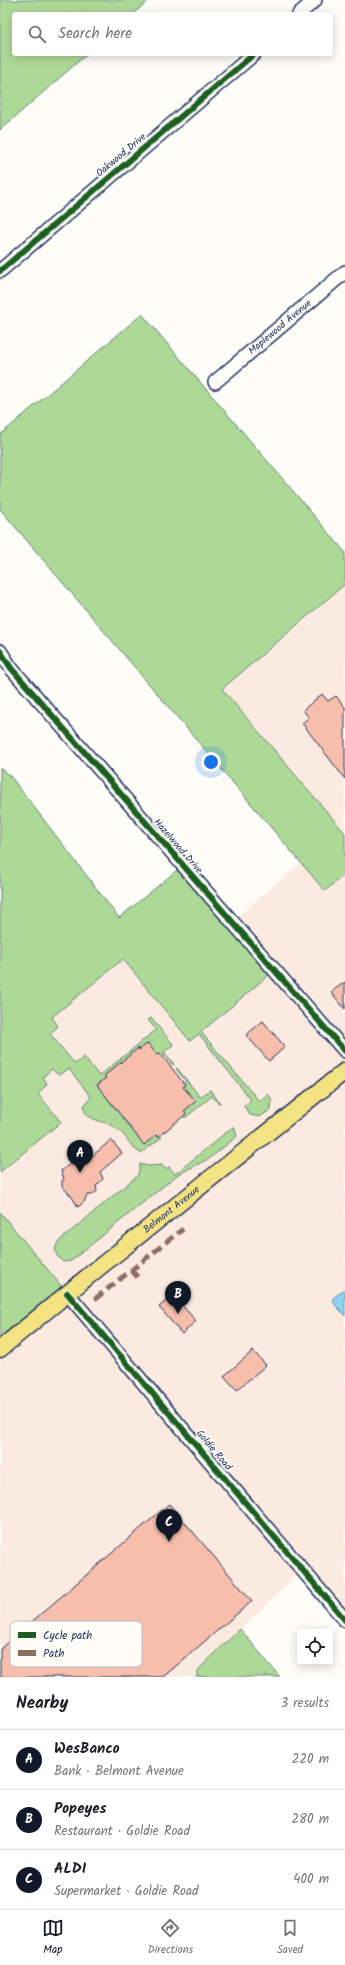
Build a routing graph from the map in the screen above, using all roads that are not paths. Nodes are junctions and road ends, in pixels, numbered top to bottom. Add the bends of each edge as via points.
1 (315, 0) edge
2 (301, 12) edge
3 (252, 56) edge
4 (0, 271) edge
5 (345, 272) edge
6 (215, 382) dead end
7 (0, 651) edge
8 (345, 1051) edge
9 (345, 1071) edge
10 (68, 1293) junction
11 (0, 1349) edge
12 (345, 1620) edge

1 - 2 street
3 - 4 street, Oakwood Drive
5 - 6 street, Maplewood Avenue
7 - 8 street, Hazelwood Drive via 11,668
9 - 10 main road, Belmont Avenue
10 - 11 main road, Belmont Avenue
10 - 12 street, Goldie Road

